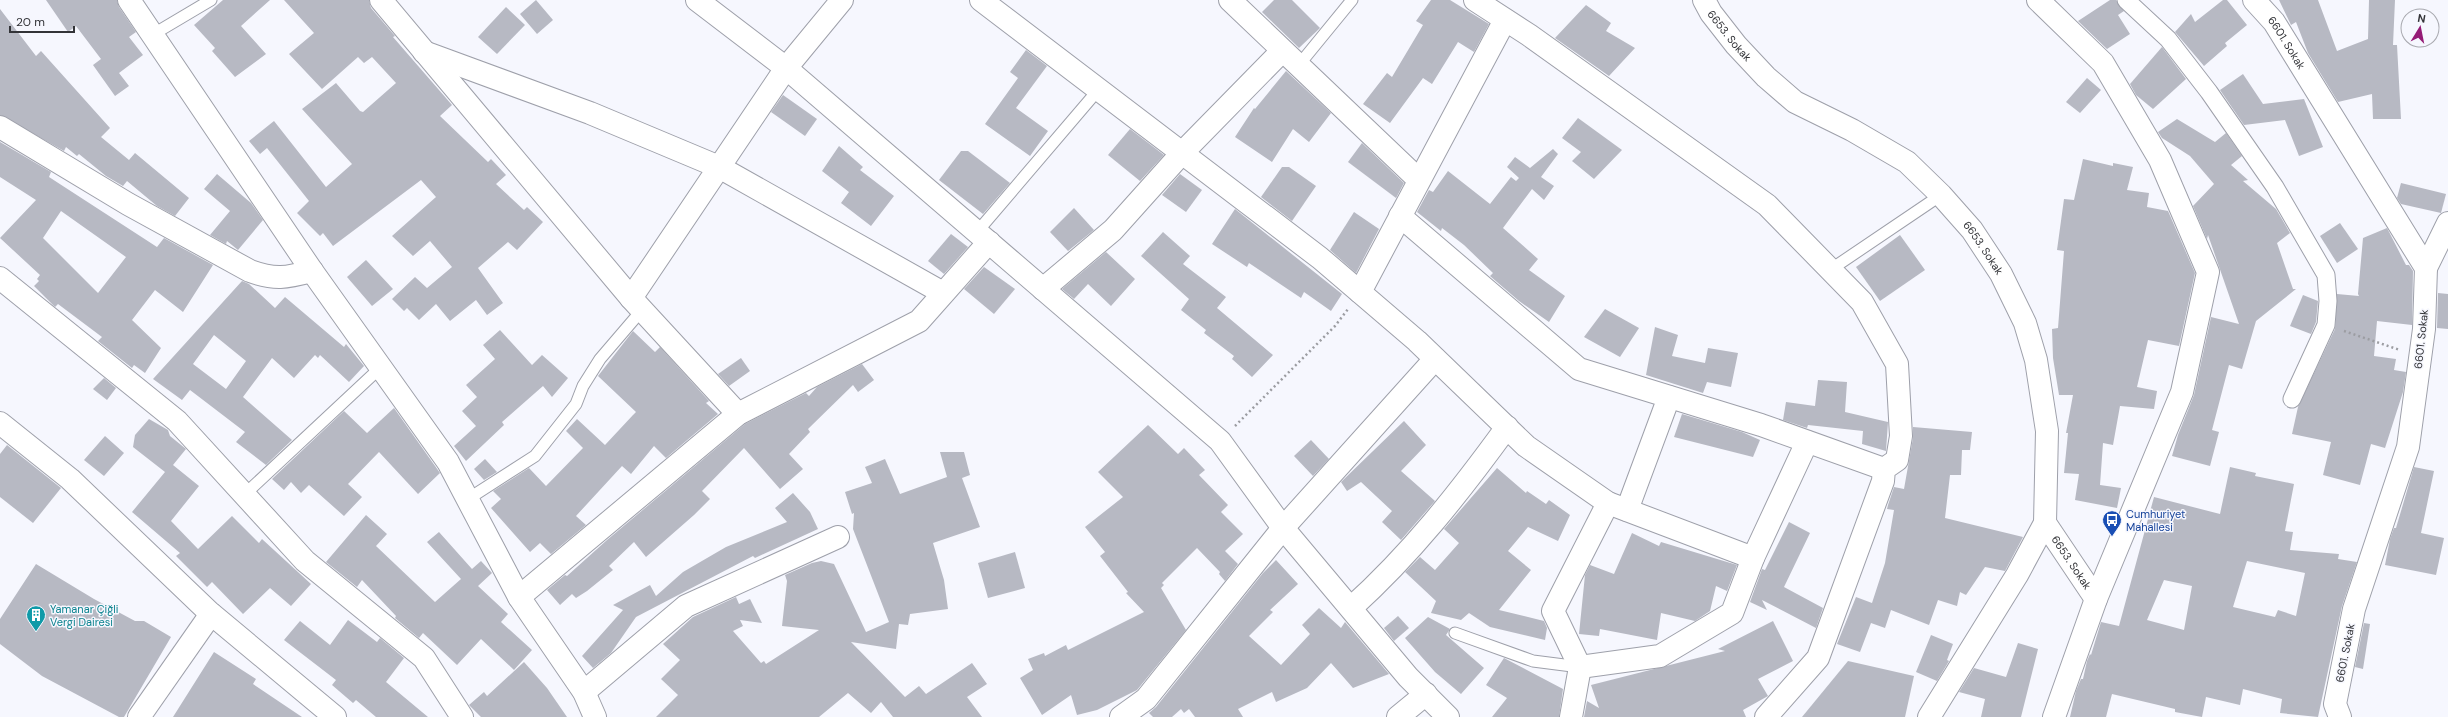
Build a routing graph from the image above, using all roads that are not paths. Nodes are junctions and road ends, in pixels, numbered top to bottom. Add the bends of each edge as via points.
1 (129, 0) edge
2 (211, 0) edge
3 (381, 0) edge
4 (697, 0) edge
5 (842, 0) edge
6 (981, 0) edge
7 (1230, 0) edge
8 (1352, 0) edge
9 (1475, 0) edge
10 (1704, 0) edge
11 (2038, 0) edge
12 (2126, 0) edge
13 (2254, 0) edge
14 (1505, 20) junction
15 (152, 35) junction
16 (1282, 51) junction
17 (424, 52) junction
18 (1298, 66) junction
19 (786, 68) junction
20 (1099, 89) junction
21 (0, 127) edge
22 (1182, 153) junction
23 (719, 167) junction
24 (1419, 180) junction
25 (1941, 195) junction
26 (1400, 216) junction
27 (2448, 224) edge
28 (983, 237) junction
29 (2426, 268) junction
30 (1830, 270) junction
31 (312, 271) junction
32 (0, 278) edge
33 (1043, 289) junction
34 (1360, 292) junction
35 (943, 293) junction
36 (636, 304) junction
37 (1435, 359) junction
38 (380, 368) junction
39 (1669, 397) junction
40 (2292, 399) dead end
41 (738, 414) junction
42 (0, 423) edge
43 (1507, 428) junction
44 (1807, 442) junction
45 (1884, 469) junction
46 (244, 495) junction
47 (468, 499) junction
48 (1617, 507) junction
49 (2045, 524) junction
50 (1283, 528) junction
51 (838, 537) dead end
52 (1753, 558) junction
53 (518, 597) junction
54 (2096, 599) junction
55 (1351, 608) junction
56 (212, 614) junction
57 (1455, 633) dead end
58 (1580, 667) junction
59 (584, 692) junction
60 (1426, 694) junction
61 (138, 717) edge
62 (334, 717) edge
63 (462, 717) edge
64 (595, 717) edge
65 (1121, 717) edge
66 (1398, 717) edge
67 (1448, 717) edge
68 (1572, 717) edge
69 (1766, 717) edge
70 (1929, 717) edge
71 (2054, 717) edge
72 (2340, 717) edge

1 - 15 street
2 - 15 lane
3 - 17 street
4 - 19 street
5 - 19 street
6 - 20 street
7 - 16 street
8 - 18 lane
9 - 14 street
10 - 25 street, 6653. Sokak via 1736,45 1795,102 1852,130 1907,162
11 - 54 street via 2103,63 2160,160 2208,272 2182,392
12 - 40 street via 2168,39 2250,148 2326,275 2326,326
13 - 29 street, 6601. Sokak via 2278,29
14 - 24 street
14 - 30 street via 1767,205
15 - 31 street
16 - 18 street
16 - 22 street
17 - 23 street via 590,114
17 - 36 street
18 - 24 street
19 - 23 street
19 - 28 street
20 - 22 street
20 - 28 lane
21 - 31 street via 128,204 250,271 270,278
22 - 33 street via 1113,230
22 - 34 street via 1320,258
23 - 35 street
23 - 36 street
24 - 26 street
25 - 30 lane
25 - 49 street, 6653. Sokak via 1972,230 2001,274 2025,323 2036,360 2047,431
26 - 34 street
26 - 39 street via 1580,369
27 - 29 street
28 - 33 street
28 - 35 street
29 - 72 street, 6601. Sokak via 2424,329 2408,447 2354,609 2335,704
30 - 45 street via 1862,302 1897,364 1901,436 1897,460
31 - 38 street
32 - 46 street via 177,421
33 - 50 street via 1220,441
34 - 37 street
35 - 41 street via 919,321
36 - 41 street
36 - 47 lane via 583,386 576,404 535,456
37 - 43 street
37 - 50 street
38 - 46 lane
38 - 47 street via 448,462
39 - 44 street
39 - 48 street
41 - 53 street
42 - 56 street via 70,479
43 - 48 street via 1526,446
43 - 55 street via 1429,530 1380,582
44 - 45 street
44 - 52 street
45 - 69 street via 1883,481 1818,658
46 - 63 street via 305,561 424,658
47 - 53 street
48 - 52 street
48 - 58 street via 1553,611
49 - 54 street, 6653. Sokak
49 - 70 street via 2017,575
50 - 55 street
50 - 65 street via 1146,699
51 - 59 street via 686,606
52 - 58 street via 1732,613 1660,656
53 - 59 street
54 - 71 street
55 - 60 street
56 - 61 street
56 - 62 street
57 - 58 lane via 1534,661
58 - 68 street
59 - 64 street
60 - 66 street
60 - 67 street

